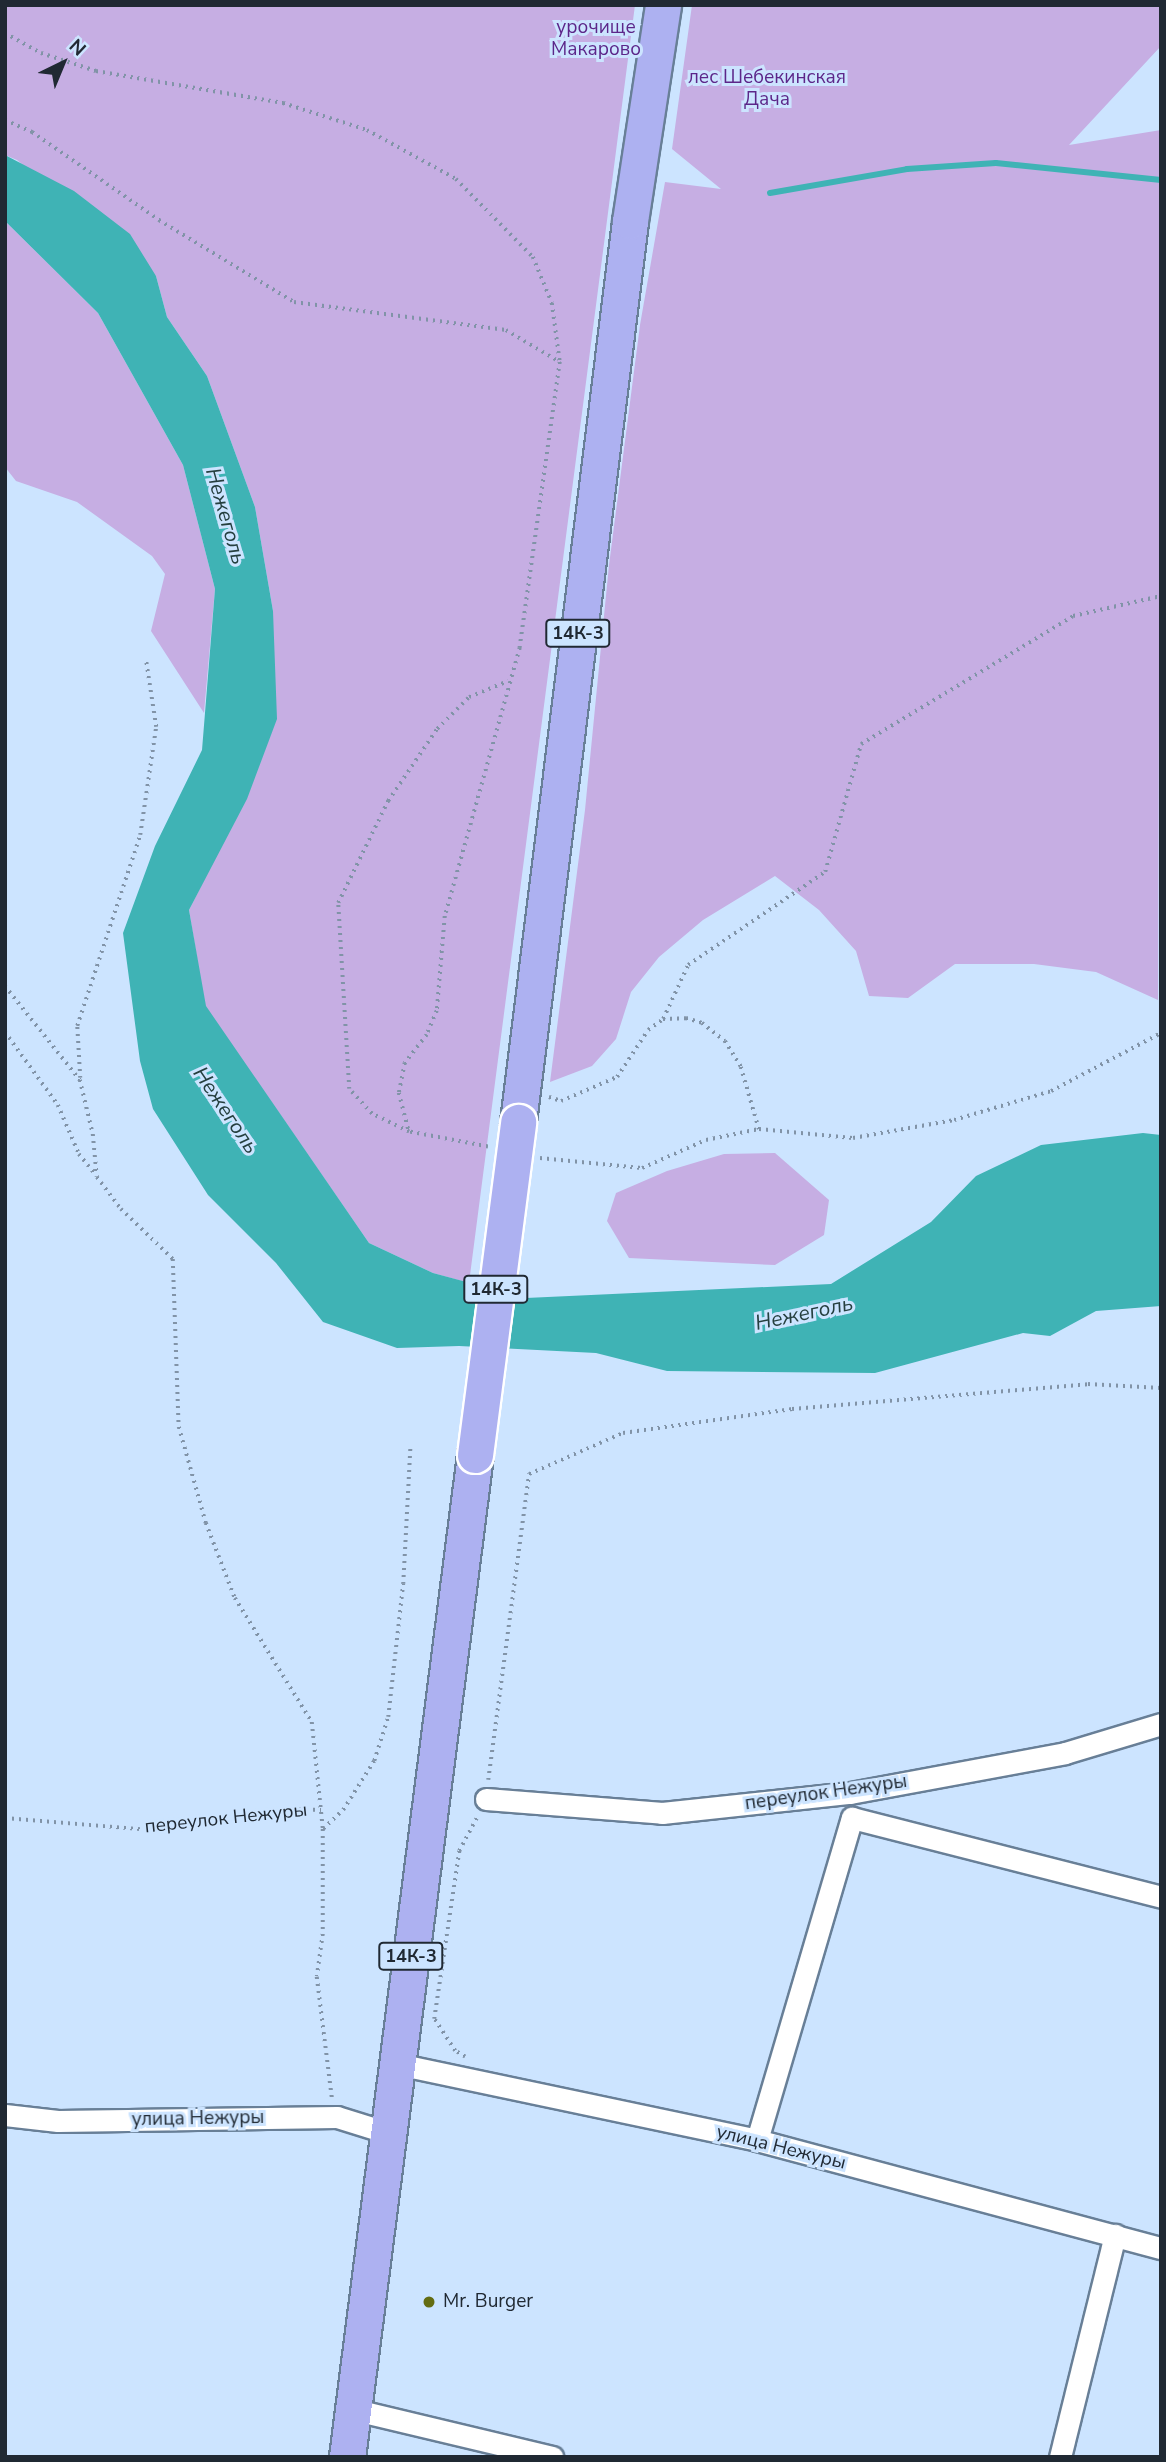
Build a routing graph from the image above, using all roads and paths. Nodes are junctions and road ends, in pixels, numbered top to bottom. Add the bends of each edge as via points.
1 (663, 5) edge
2 (5, 33) edge
3 (5, 120) edge
4 (560, 362) junction
5 (1161, 596) edge
6 (146, 662) dead end
7 (509, 681) junction
8 (5, 986) edge
9 (663, 1019) junction
10 (5, 1032) edge
11 (1161, 1033) edge
12 (80, 1080) junction
13 (516, 1129) junction
14 (759, 1129) junction
15 (410, 1132) junction
16 (97, 1177) junction
17 (1161, 1388) edge
18 (410, 1449) dead end
19 (1161, 1724) edge
20 (850, 1793) junction
21 (486, 1799) junction
22 (321, 1810) junction
23 (5, 1818) edge
24 (852, 1818) junction
25 (323, 1829) junction
26 (1161, 1897) edge
27 (397, 2064) junction
28 (481, 2082) junction
29 (5, 2115) edge
30 (337, 2117) junction
31 (388, 2133) junction
32 (757, 2140) junction
33 (1115, 2235) junction
34 (1161, 2248) edge
35 (351, 2409) junction
36 (347, 2457) edge
37 (552, 2457) edge
38 (1060, 2457) edge

1 - 13 main road, 14К-3 via 630,221
2 - 4 path via 41,53 96,71 295,107 367,130 456,179 533,257 552,303
3 - 4 path via 32,132 159,220 294,302 506,330
4 - 7 path via 541,517 520,648
5 - 9 path via 1073,616 861,744 825,872 688,965
6 - 12 path via 156,727 140,835 77,1026
7 - 15 path via 445,916 438,1011 427,1035 405,1063 399,1093
7 - 15 path via 469,696 437,729 388,801 338,903 349,1089 372,1114
8 - 12 path
9 - 13 path via 648,1030 617,1077 561,1101
9 - 14 path via 702,1023 725,1041 741,1067
10 - 16 path via 58,1105 79,1154
11 - 14 path via 1051,1091 954,1120 853,1138
12 - 16 path
13 - 14 path via 642,1168 706,1140
13 - 15 path
13 - 27 main road, 14К-3, bridge
16 - 22 path via 121,1209 173,1259 179,1427 206,1523 235,1598 312,1722
17 - 21 path via 1088,1384 779,1410 624,1433 529,1474
18 - 25 path via 403,1584 388,1717 374,1761 343,1810
19 - 20 street, переулок Нежуры via 1065,1753
20 - 21 street, переулок Нежуры via 662,1813
20 - 24 street
21 - 28 path via 459,1851 434,2019 455,2051 480,2066
22 - 23 path, переулок Нежуры via 292,1809 150,1830
22 - 25 path
24 - 26 street, переулок Нежуры
24 - 32 street, переулок Нежуры
25 - 30 path via 323,1934 317,1977 326,2075
27 - 28 street, улица Нежуры
27 - 31 main road, 14К-3
28 - 32 street, улица Нежуры
29 - 30 street, улица Нежуры via 58,2121
30 - 31 street, улица Нежуры
31 - 35 main road, 14К-3
32 - 33 street, улица Нежуры
33 - 34 street, улица Нежуры
33 - 38 street
35 - 36 main road, 14К-3
35 - 37 street

